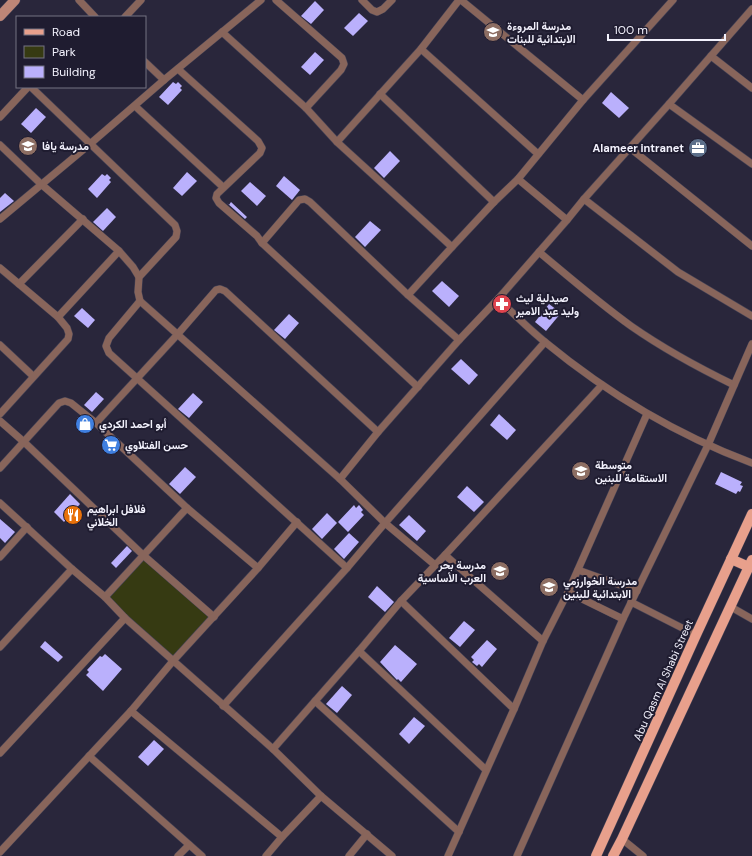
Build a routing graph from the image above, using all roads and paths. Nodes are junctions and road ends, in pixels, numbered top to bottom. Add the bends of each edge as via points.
1 (14, 0) edge
2 (79, 0) edge
3 (141, 0) edge
4 (261, 0) edge
5 (276, 0) edge
6 (362, 0) edge
7 (392, 0) edge
8 (460, 0) edge
9 (673, 0) edge
10 (752, 9) edge
11 (0, 16) edge
12 (94, 16) edge
13 (126, 16) edge
14 (222, 32) junction
15 (421, 49) junction
16 (711, 56) junction
17 (146, 63) edge
18 (178, 69) junction
19 (164, 80) junction
20 (29, 88) edge
21 (31, 88) edge
22 (752, 88) edge
23 (380, 94) junction
24 (583, 100) junction
25 (669, 104) junction
26 (135, 106) junction
27 (306, 108) junction
28 (0, 117) edge
29 (337, 142) junction
30 (90, 144) junction
31 (0, 145) edge
32 (630, 148) junction
33 (538, 154) junction
34 (752, 164) edge
35 (518, 179) junction
36 (42, 184) junction
37 (223, 187) junction
38 (584, 199) junction
39 (494, 202) junction
40 (0, 219) edge
41 (83, 219) junction
42 (567, 220) junction
43 (262, 243) junction
44 (752, 246) edge
45 (452, 247) junction
46 (119, 251) junction
47 (539, 252) junction
48 (0, 268) edge
49 (139, 277) junction
50 (19, 284) junction
51 (408, 294) junction
52 (498, 299) junction
53 (140, 301) junction
54 (752, 316) edge
55 (58, 317) junction
56 (177, 334) junction
57 (459, 340) junction
58 (545, 342) junction
59 (752, 344) edge
60 (0, 345) edge
61 (33, 376) junction
62 (137, 378) junction
63 (602, 385) junction
64 (734, 385) junction
65 (418, 387) junction
66 (0, 414) edge
67 (647, 414) junction
68 (0, 421) edge
69 (96, 423) junction
70 (378, 432) junction
71 (24, 442) junction
72 (708, 445) junction
73 (752, 463) edge
74 (0, 468) edge
75 (340, 479) junction
76 (0, 503) edge
77 (187, 508) junction
78 (752, 514) edge
79 (297, 522) junction
80 (385, 523) junction
81 (26, 527) junction
82 (143, 555) junction
83 (445, 555) junction
84 (0, 557) edge
85 (731, 559) junction
86 (751, 564) edge
87 (435, 565) junction
88 (258, 568) junction
89 (348, 568) junction
90 (72, 569) junction
91 (578, 570) junction
92 (637, 591) junction
93 (568, 592) junction
94 (105, 597) junction
95 (401, 601) junction
96 (631, 602) junction
97 (731, 607) junction
98 (214, 617) junction
99 (125, 618) junction
100 (623, 619) junction
101 (752, 619) edge
102 (696, 635) junction
103 (543, 641) junction
104 (0, 647) edge
105 (359, 651) junction
106 (173, 661) junction
107 (315, 701) junction
108 (223, 706) junction
109 (514, 709) junction
110 (131, 711) junction
111 (273, 749) junction
112 (0, 753) edge
113 (89, 756) junction
114 (486, 770) junction
115 (321, 796) junction
116 (459, 832) junction
117 (367, 834) junction
118 (282, 837) junction
119 (622, 839) junction
120 (189, 846) junction
121 (0, 852) edge
122 (178, 856) edge
123 (202, 856) edge
124 (266, 856) edge
125 (349, 856) edge
126 (392, 856) edge
127 (448, 856) edge
128 (517, 856) edge
129 (596, 856) edge
130 (613, 856) edge
131 (643, 856) edge

1 - 11 street
2 - 12 street
3 - 13 street
4 - 14 street
5 - 27 street via 342,58 344,64
6 - 7 street via 377,12
8 - 15 street
8 - 24 street
9 - 24 street
10 - 16 street
14 - 18 street
14 - 27 street
15 - 23 street
15 - 33 street
16 - 22 street
16 - 25 street
17 - 19 street
18 - 19 street
18 - 37 street via 258,141 262,148 260,153
19 - 26 street
20 - 28 street
21 - 30 street
23 - 29 street
23 - 39 street
24 - 33 street
25 - 32 street
25 - 34 street
26 - 30 street
26 - 37 street
27 - 29 street
29 - 45 street
30 - 36 street
30 - 49 street via 175,225 178,231 176,237
31 - 36 street
32 - 38 street
32 - 44 street
33 - 35 street
35 - 39 street
35 - 42 street
36 - 40 street
36 - 41 street
37 - 43 street via 217,194 218,203
38 - 42 street
38 - 54 street via 678,272
39 - 45 street
41 - 46 street
41 - 50 street
42 - 47 street
43 - 51 street via 299,200 305,199
43 - 65 street
45 - 51 street
46 - 49 street
46 - 55 street
47 - 52 street
47 - 64 street via 632,327 682,358
48 - 50 street
49 - 53 street
50 - 55 street
51 - 57 street
52 - 57 street
52 - 58 street
53 - 56 street
53 - 62 street via 109,338 106,346 109,353
55 - 61 street via 67,328 68,339
56 - 62 street
56 - 70 street via 216,290 225,291
56 - 75 street
57 - 65 street
58 - 63 street
58 - 80 street
59 - 64 street
60 - 61 street
61 - 66 street
62 - 69 street
62 - 79 street
63 - 67 street
63 - 83 street
64 - 72 street
65 - 70 street
67 - 72 street
67 - 91 street
68 - 71 street
69 - 71 street via 65,401 59,403
69 - 77 street
70 - 75 street
71 - 74 street
71 - 82 street
72 - 73 street
72 - 92 street
75 - 80 street
76 - 81 street
77 - 82 street
77 - 88 street
78 - 85 main road, Abu Qasm Al Shabi Street
79 - 88 street
79 - 89 street
80 - 87 street
80 - 89 street
81 - 84 street
81 - 90 street
82 - 94 street
82 - 98 street
83 - 87 street
83 - 103 street
85 - 86 main road
85 - 102 main road, Abu Qasm Al Shabi Street
86 - 97 main road
87 - 95 street
88 - 98 street
89 - 108 street
90 - 94 street
90 - 104 street
91 - 92 street
91 - 93 street
92 - 96 street
93 - 100 street
93 - 103 street
94 - 99 street
95 - 105 street
95 - 109 street
96 - 100 street
96 - 102 street
97 - 101 street
97 - 119 main road
98 - 106 street
99 - 106 street
99 - 112 street
100 - 128 street
102 - 129 main road, Abu Qasm Al Shabi Street
103 - 109 street
105 - 107 street
105 - 114 street
106 - 108 street
106 - 110 street
107 - 111 street
107 - 116 street
108 - 111 street
109 - 114 street
110 - 113 street
110 - 118 street
111 - 115 street
113 - 120 street
113 - 121 street
114 - 116 street
115 - 117 street
115 - 118 street
116 - 127 street
117 - 125 street
117 - 126 street
118 - 124 street
119 - 130 main road
119 - 131 street
120 - 122 street
120 - 123 street

